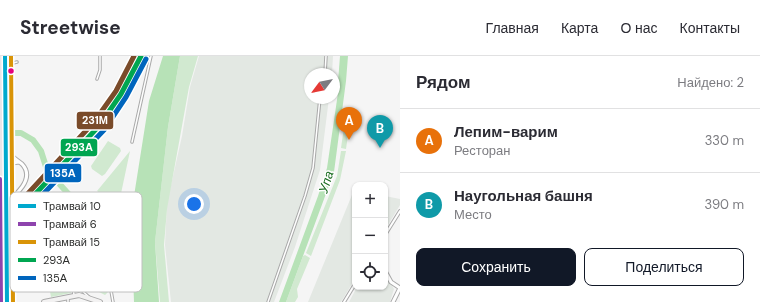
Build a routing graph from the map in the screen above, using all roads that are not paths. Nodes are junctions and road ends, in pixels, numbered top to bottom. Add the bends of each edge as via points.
1 (0, 56) edge
2 (7, 56) edge
3 (100, 56) edge
4 (151, 56) edge
5 (326, 56) edge
6 (17, 62) dead end
7 (7, 64) junction
8 (0, 68) edge
9 (325, 68) edge
10 (97, 79) dead end
11 (319, 104) edge
12 (1, 124) edge
13 (132, 142) dead end
14 (7, 150) junction
15 (0, 151) edge
16 (19, 162) junction
17 (0, 170) edge
18 (7, 170) junction
19 (18, 192) edge
20 (10, 200) edge
21 (0, 208) edge
22 (400, 210) edge
23 (388, 230) edge
24 (388, 276) edge
25 (400, 288) edge
26 (352, 289) edge
27 (74, 292) edge
28 (83, 292) edge
29 (111, 292) edge
30 (74, 295) junction
31 (68, 296) junction
32 (89, 297) junction
33 (50, 301) edge
34 (2, 302) edge
35 (9, 302) edge
36 (44, 302) edge
37 (68, 302) edge
38 (100, 302) edge
39 (113, 302) edge
40 (268, 302) edge
41 (344, 302) edge
42 (393, 302) edge

1 - 8 main road
2 - 7 main road
3 - 10 lane
4 - 13 lane
5 - 9 lane
6 - 7 lane
7 - 8 main road
7 - 14 main road
8 - 12 main road
11 - 40 lane via 311,175
12 - 15 main road
14 - 16 street
14 - 18 main road
15 - 17 main road
16 - 18 street via 12,163
16 - 19 street via 25,170 26,178
17 - 34 main road, bridge
18 - 35 main road, bridge
20 - 21 street
22 - 23 street
24 - 25 street
25 - 42 street
26 - 41 street
27 - 30 lane
28 - 32 lane
29 - 39 lane
30 - 31 main road
30 - 32 main road
31 - 33 main road
31 - 37 lane
32 - 38 main road
33 - 36 main road

